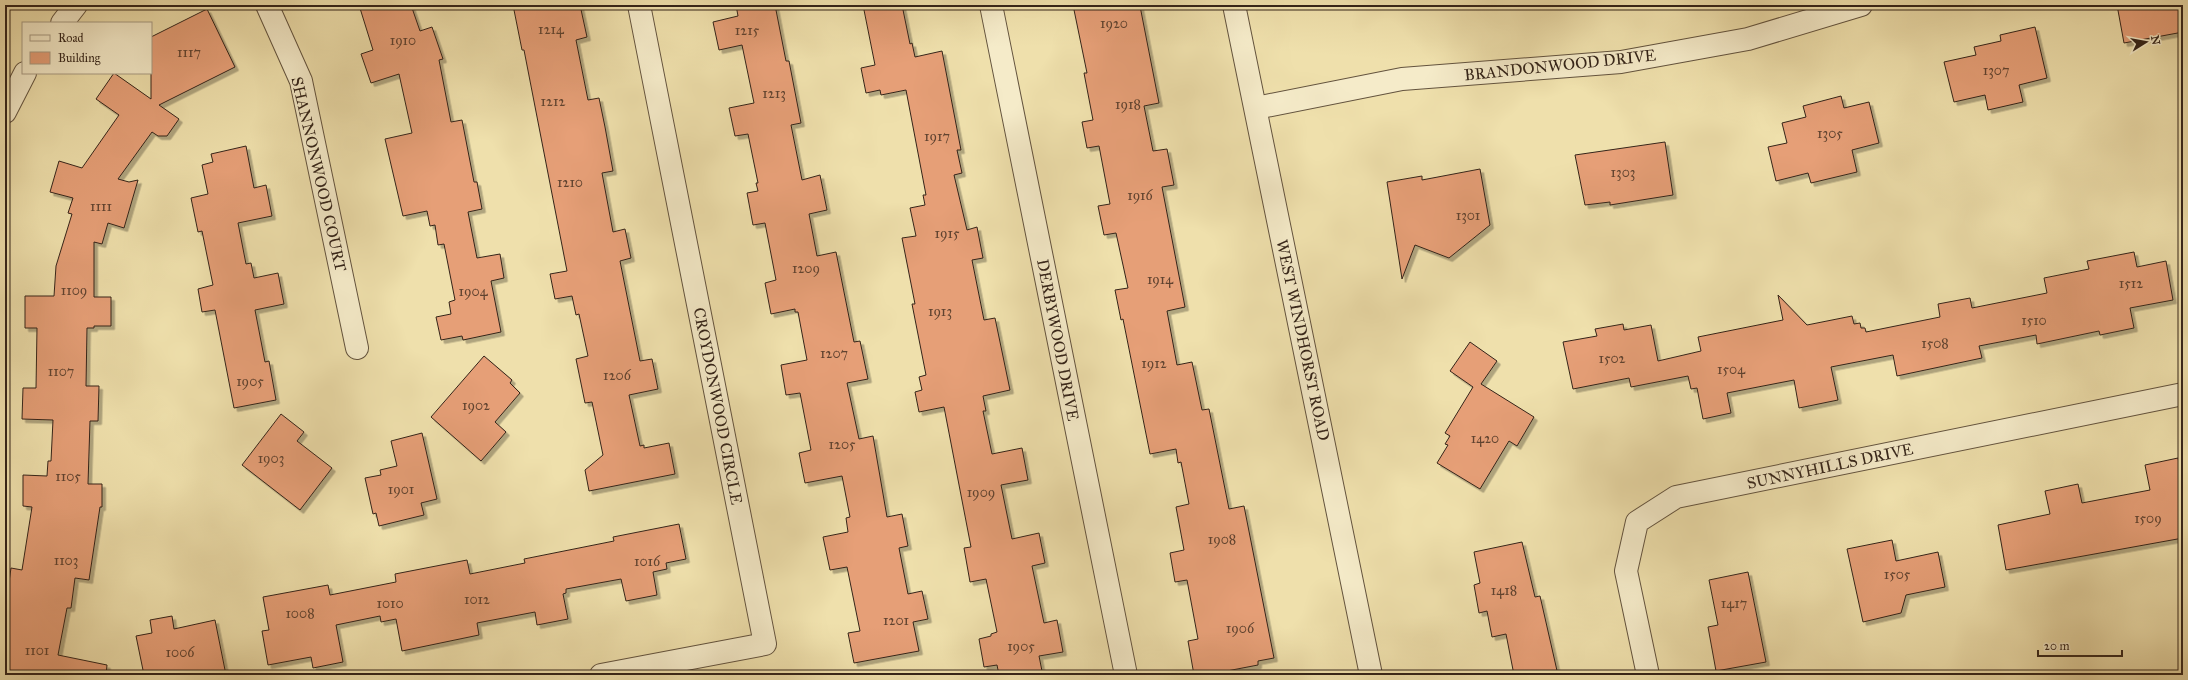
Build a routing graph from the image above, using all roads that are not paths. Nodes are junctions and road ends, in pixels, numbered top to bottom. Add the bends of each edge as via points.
1 (76, 5) edge
2 (267, 5) edge
3 (640, 5) edge
4 (991, 5) edge
5 (1234, 5) edge
6 (1861, 5) edge
7 (63, 22) edge
8 (24, 74) edge
9 (1256, 108) junction
10 (5, 112) edge
11 (357, 348) dead end
12 (2183, 394) edge
13 (601, 675) edge
14 (1126, 675) edge
15 (1372, 675) edge
16 (1648, 675) edge

1 - 7 street
2 - 11 street, SHANNONWOOD COURT via 301,81
3 - 13 street, CROYDONWOOD CIRCLE via 765,644
4 - 14 street, DERBYWOOD DRIVE
5 - 9 street, WEST WINDHORST ROAD
6 - 9 street, BRANDONWOOD DRIVE via 1748,39 1621,62 1402,80
8 - 10 street
9 - 15 street, WEST WINDHORST ROAD
12 - 16 street, SUNNYHILLS DRIVE via 1676,497 1637,522 1626,571

